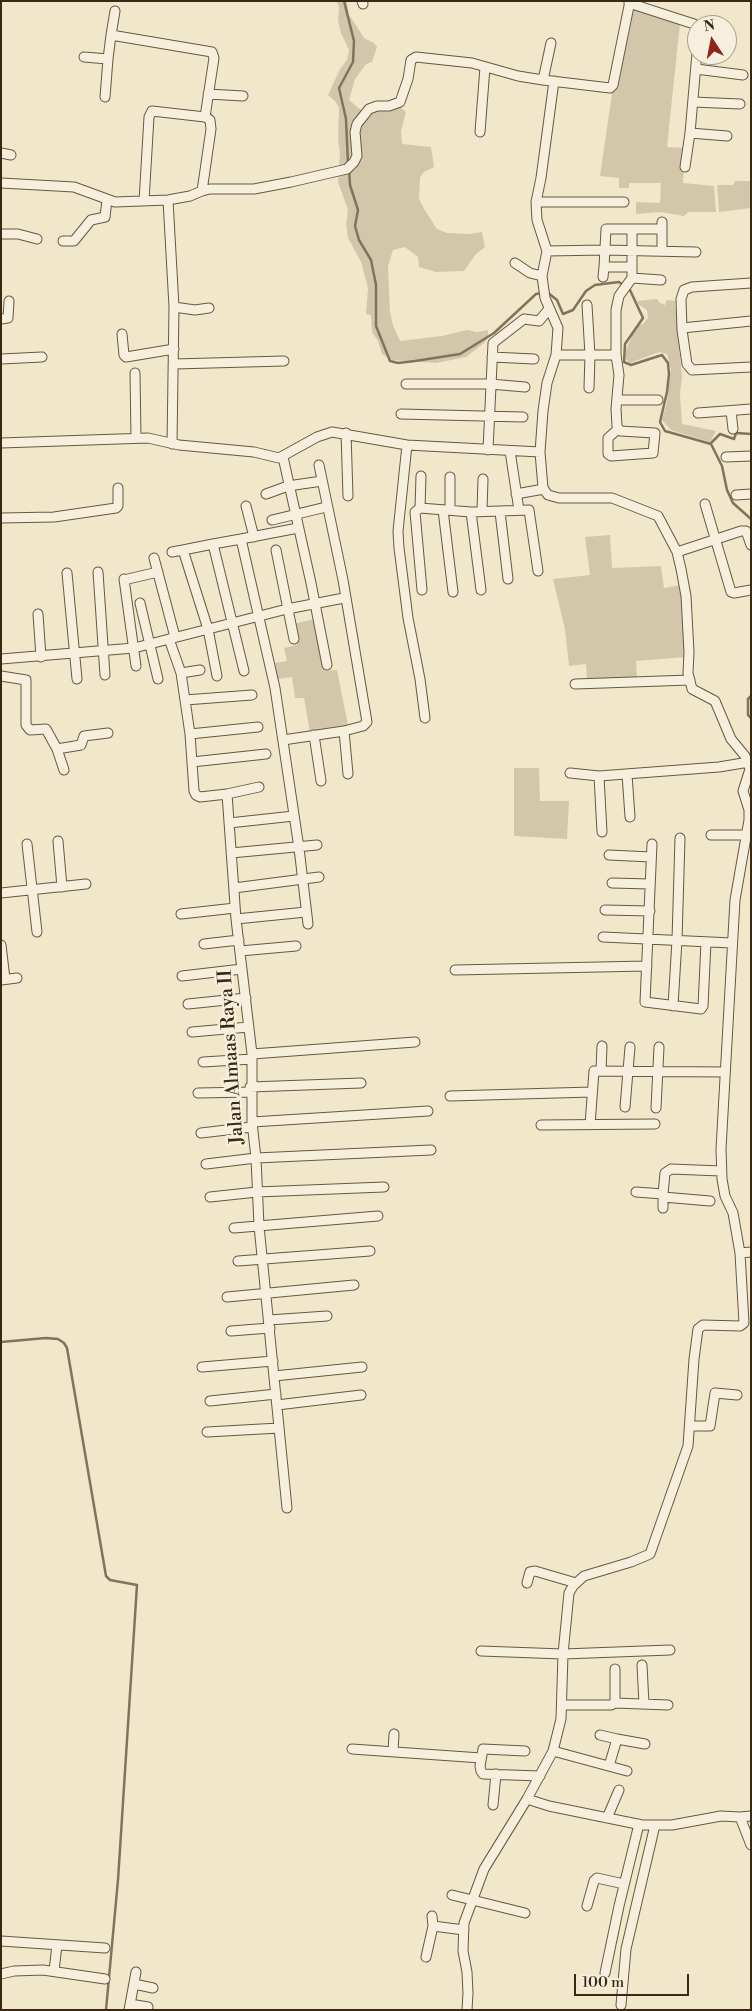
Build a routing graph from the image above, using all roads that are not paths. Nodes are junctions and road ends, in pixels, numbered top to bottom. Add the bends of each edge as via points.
1 (629, 2) edge
2 (114, 11) dead end
3 (687, 22) edge
4 (111, 35) junction
5 (551, 43) dead end
6 (84, 57) dead end
7 (108, 59) junction
8 (696, 65) edge
9 (485, 67) junction
10 (696, 69) junction
11 (743, 75) dead end
12 (543, 80) junction
13 (554, 82) junction
14 (208, 94) junction
15 (244, 96) dead end
16 (105, 97) dead end
17 (693, 102) junction
18 (740, 104) dead end
19 (205, 117) junction
20 (480, 132) dead end
21 (690, 133) junction
22 (727, 136) dead end
23 (1, 153) edge
24 (11, 154) dead end
25 (685, 167) dead end
26 (1, 183) edge
27 (202, 191) junction
28 (107, 200) junction
29 (168, 200) junction
30 (144, 201) junction
31 (536, 202) junction
32 (624, 202) dead end
33 (632, 229) junction
34 (1, 234) edge
35 (37, 240) dead end
36 (63, 242) dead end
37 (604, 250) junction
38 (547, 251) junction
39 (632, 251) junction
40 (662, 252) junction
41 (696, 252) dead end
42 (515, 262) dead end
43 (604, 267) junction
44 (631, 267) junction
45 (542, 276) junction
46 (603, 277) dead end
47 (630, 280) junction
48 (661, 280) dead end
49 (751, 283) edge
50 (8, 301) dead end
51 (587, 305) dead end
52 (174, 308) junction
53 (209, 308) dead end
54 (549, 309) junction
55 (1, 319) edge
56 (751, 321) edge
57 (682, 328) junction
58 (122, 334) dead end
59 (174, 349) junction
60 (556, 355) junction
61 (590, 355) junction
62 (616, 355) junction
63 (42, 357) dead end
64 (492, 357) junction
65 (534, 358) dead end
66 (1, 359) edge
67 (284, 361) dead end
68 (174, 364) junction
69 (751, 367) edge
70 (135, 373) dead end
71 (406, 384) dead end
72 (490, 384) junction
73 (526, 387) dead end
74 (589, 388) dead end
75 (617, 400) junction
76 (658, 400) dead end
77 (751, 409) edge
78 (731, 411) junction
79 (698, 413) dead end
80 (401, 414) dead end
81 (489, 417) junction
82 (524, 417) dead end
83 (733, 428) dead end
84 (618, 430) junction
85 (346, 433) junction
86 (136, 438) junction
87 (1, 443) edge
88 (172, 444) junction
89 (407, 445) junction
90 (488, 450) junction
91 (510, 451) junction
92 (540, 452) junction
93 (751, 456) edge
94 (283, 457) junction
95 (726, 458) dead end
96 (319, 465) dead end
97 (421, 476) dead end
98 (450, 477) dead end
99 (483, 479) dead end
100 (322, 481) junction
101 (288, 486) junction
102 (118, 488) dead end
103 (544, 489) junction
104 (266, 494) dead end
105 (516, 494) junction
106 (751, 494) edge
107 (736, 495) dead end
108 (348, 496) dead end
109 (705, 504) dead end
110 (246, 506) dead end
111 (326, 507) junction
112 (420, 508) junction
113 (446, 510) junction
114 (519, 510) junction
115 (482, 511) junction
116 (471, 512) junction
117 (500, 512) junction
118 (295, 514) junction
119 (1, 518) edge
120 (272, 520) dead end
121 (298, 528) junction
122 (254, 537) junction
123 (241, 539) junction
124 (717, 539) junction
125 (213, 544) junction
126 (751, 545) edge
127 (183, 550) junction
128 (276, 550) dead end
129 (172, 552) dead end
130 (677, 552) junction
131 (154, 558) dead end
132 (538, 571) dead end
133 (98, 572) dead end
134 (158, 572) junction
135 (67, 573) dead end
136 (508, 579) dead end
137 (422, 590) dead end
138 (481, 590) dead end
139 (751, 590) edge
140 (453, 592) dead end
141 (344, 598) junction
142 (140, 603) dead end
143 (315, 603) junction
144 (287, 609) junction
145 (38, 614) dead end
146 (260, 616) junction
147 (232, 622) junction
148 (208, 629) junction
149 (172, 638) junction
150 (294, 640) dead end
151 (149, 644) junction
152 (134, 648) junction
153 (104, 651) junction
154 (75, 654) junction
155 (41, 657) junction
156 (1, 659) edge
157 (327, 665) dead end
158 (136, 666) dead end
159 (200, 670) dead end
160 (244, 671) dead end
161 (181, 673) junction
162 (105, 675) dead end
163 (1, 676) edge
164 (218, 676) dead end
165 (77, 679) dead end
166 (158, 679) dead end
167 (690, 680) junction
168 (574, 684) dead end
169 (252, 695) dead end
170 (185, 700) junction
171 (425, 718) dead end
172 (258, 727) dead end
173 (344, 731) junction
174 (108, 733) dead end
175 (190, 734) junction
176 (314, 735) junction
177 (283, 740) junction
178 (57, 749) junction
179 (266, 754) dead end
180 (192, 762) junction
181 (748, 762) junction
182 (64, 770) dead end
183 (570, 773) dead end
184 (348, 774) dead end
185 (627, 774) junction
186 (598, 776) junction
187 (321, 781) dead end
188 (259, 787) dead end
189 (227, 794) junction
190 (294, 816) junction
191 (630, 817) dead end
192 (229, 823) junction
193 (602, 832) dead end
194 (711, 835) dead end
195 (747, 835) junction
196 (680, 838) dead end
197 (58, 841) dead end
198 (27, 844) dead end
199 (652, 844) dead end
200 (317, 845) dead end
201 (299, 848) junction
202 (231, 853) junction
203 (609, 855) dead end
204 (651, 857) junction
205 (747, 860) edge
206 (319, 877) dead end
207 (302, 879) junction
208 (612, 883) dead end
209 (86, 884) dead end
210 (650, 884) junction
211 (62, 887) junction
212 (234, 888) junction
213 (31, 890) junction
214 (1, 893) edge
215 (235, 908) junction
216 (606, 910) dead end
217 (650, 911) junction
218 (306, 912) junction
219 (181, 914) dead end
220 (236, 919) junction
221 (308, 924) dead end
222 (37, 932) dead end
223 (603, 937) dead end
224 (649, 939) junction
225 (239, 940) junction
226 (677, 940) junction
227 (706, 942) junction
228 (732, 943) junction
229 (204, 944) dead end
230 (1, 945) edge
231 (296, 946) dead end
232 (240, 951) junction
233 (647, 966) junction
234 (242, 970) junction
235 (455, 970) dead end
236 (182, 976) dead end
237 (17, 978) dead end
238 (3, 979) edge
239 (246, 998) junction
240 (188, 1004) dead end
241 (673, 1006) junction
242 (249, 1027) junction
243 (192, 1032) dead end
244 (415, 1042) dead end
245 (602, 1046) dead end
246 (630, 1047) dead end
247 (659, 1047) dead end
248 (252, 1056) junction
249 (203, 1062) dead end
250 (601, 1071) junction
251 (628, 1071) junction
252 (659, 1072) junction
253 (725, 1072) junction
254 (361, 1083) dead end
255 (251, 1090) junction
256 (592, 1092) junction
257 (198, 1093) dead end
258 (450, 1096) dead end
259 (625, 1107) dead end
260 (656, 1108) dead end
261 (428, 1111) dead end
262 (252, 1124) junction
263 (655, 1124) dead end
264 (540, 1125) dead end
265 (590, 1125) junction
266 (201, 1133) dead end
267 (431, 1150) dead end
268 (256, 1158) junction
269 (206, 1164) dead end
270 (721, 1171) junction
271 (384, 1186) dead end
272 (257, 1192) junction
273 (636, 1192) dead end
274 (663, 1196) junction
275 (210, 1197) dead end
276 (710, 1201) dead end
277 (663, 1208) dead end
278 (378, 1216) dead end
279 (259, 1226) junction
280 (234, 1228) dead end
281 (370, 1251) dead end
282 (751, 1252) edge
283 (740, 1253) junction
284 (263, 1259) junction
285 (238, 1261) dead end
286 (354, 1285) dead end
287 (266, 1292) junction
288 (227, 1296) dead end
289 (327, 1316) dead end
290 (269, 1324) junction
291 (230, 1331) dead end
292 (273, 1361) junction
293 (202, 1366) dead end
294 (362, 1367) dead end
295 (274, 1376) junction
296 (276, 1394) junction
297 (361, 1395) dead end
298 (737, 1395) dead end
299 (210, 1401) dead end
300 (277, 1405) junction
301 (690, 1426) junction
302 (279, 1428) junction
303 (207, 1432) dead end
304 (287, 1508) dead end
305 (527, 1583) dead end
306 (576, 1583) junction
307 (482, 1650) dead end
308 (670, 1650) dead end
309 (563, 1654) junction
310 (642, 1665) dead end
311 (616, 1669) dead end
312 (615, 1703) junction
313 (644, 1704) junction
314 (562, 1705) junction
315 (668, 1705) dead end
316 (394, 1734) dead end
317 (600, 1735) dead end
318 (617, 1739) junction
319 (645, 1744) dead end
320 (352, 1749) dead end
321 (553, 1750) junction
322 (525, 1751) dead end
323 (393, 1752) junction
324 (481, 1758) junction
325 (609, 1766) junction
326 (627, 1771) dead end
327 (496, 1774) junction
328 (540, 1776) junction
329 (619, 1790) dead end
330 (527, 1799) junction
331 (493, 1806) dead end
332 (751, 1816) edge
333 (608, 1818) junction
334 (740, 1818) junction
335 (639, 1824) junction
336 (655, 1825) junction
337 (751, 1845) edge
338 (624, 1884) junction
339 (452, 1895) dead end
340 (472, 1900) junction
341 (587, 1906) dead end
342 (526, 1914) dead end
343 (432, 1916) dead end
344 (432, 1926) junction
345 (464, 1930) junction
346 (1, 1942) edge
347 (57, 1946) junction
348 (106, 1948) dead end
349 (426, 1957) dead end
350 (54, 1971) junction
351 (136, 1972) dead end
352 (605, 1972) dead end
353 (1, 1974) edge
354 (105, 1979) dead end
355 (134, 1984) junction
356 (152, 1988) dead end
357 (621, 2005) dead end
358 (130, 2007) edge
359 (148, 2007) dead end
360 (467, 2010) edge

1 - 3 street
1 - 13 street via 613,85 605,88
2 - 4 street
4 - 7 street
4 - 14 street via 212,52 214,58
5 - 12 street
6 - 7 street
7 - 16 street
8 - 10 street
9 - 12 street
9 - 20 street
9 - 27 street via 413,58 400,102 369,109 357,124 354,132 357,156 346,168 254,189
10 - 11 street
10 - 17 street
12 - 13 street
13 - 31 street
14 - 15 street
14 - 19 street
17 - 18 street
17 - 21 street
19 - 27 street via 210,120 211,129
19 - 30 street via 150,112
21 - 22 street
21 - 25 street
23 - 24 street
26 - 28 street via 74,187
27 - 29 street
28 - 30 street
28 - 36 street via 105,217 91,220 74,241
29 - 30 street
29 - 52 street
31 - 32 street
31 - 38 street via 537,220
33 - 37 street via 606,226
33 - 39 street
33 - 40 street via 662,226
34 - 35 street via 18,234
37 - 38 street
37 - 39 street
37 - 43 street
38 - 45 street
39 - 40 street
39 - 44 street
40 - 41 street
42 - 45 street via 530,273
43 - 44 street
43 - 46 street
44 - 47 street
45 - 54 street
47 - 48 street
47 - 62 street via 616,310
49 - 57 street via 684,290 681,299
50 - 55 street via 8,318
51 - 61 street
52 - 53 street
52 - 59 street
54 - 60 street via 558,328
54 - 64 street via 539,321 524,319 493,343
56 - 57 street
57 - 69 street via 687,364 692,370
58 - 59 street via 126,357
59 - 68 street
60 - 61 street
60 - 92 street via 547,383
61 - 62 street
61 - 74 street
62 - 75 street via 619,375
63 - 66 street
64 - 65 street
64 - 72 street
67 - 68 street
68 - 88 street
70 - 86 street
71 - 72 street
72 - 73 street
72 - 81 street
75 - 76 street
75 - 84 street
77 - 78 street
78 - 79 street
78 - 83 street
80 - 81 street
81 - 82 street
81 - 90 street
84 - 84 street via 608,438 608,454 611,456 654,453 655,433
85 - 89 street
85 - 94 street via 326,433
85 - 108 street
86 - 87 street
86 - 88 street
88 - 94 street
89 - 90 street
89 - 171 street via 399,548
90 - 91 street
91 - 92 street
91 - 105 street
92 - 103 street
93 - 95 street
94 - 101 street
96 - 100 street
97 - 112 street
98 - 113 street
99 - 115 street
100 - 101 street
100 - 111 street
101 - 104 street
101 - 118 street
102 - 119 street via 116,508 54,517
103 - 105 street
103 - 130 street via 548,495 559,498 612,498 656,514
105 - 114 street
106 - 107 street
109 - 124 street
110 - 122 street
111 - 118 street
111 - 141 street via 343,580
112 - 113 street
112 - 137 street via 415,512
113 - 116 street
113 - 140 street
114 - 117 street
114 - 132 street via 530,512
115 - 116 street
115 - 117 street
116 - 138 street
117 - 136 street
118 - 120 street
118 - 121 street
121 - 122 street
121 - 143 street
122 - 123 street
123 - 125 street
123 - 146 street
124 - 126 street via 746,531
124 - 130 street
124 - 139 street via 731,592
125 - 127 street
125 - 147 street
127 - 129 street
127 - 148 street
128 - 144 street
130 - 167 street via 686,596
131 - 134 street
133 - 153 street
134 - 149 street
134 - 152 street via 126,579
135 - 154 street
141 - 143 street
141 - 173 street via 366,722 363,726
142 - 151 street
143 - 144 street
143 - 157 street
144 - 146 street
144 - 150 street
145 - 155 street
146 - 147 street
146 - 177 street
147 - 148 street
147 - 160 street
148 - 149 street
148 - 164 street
149 - 151 street
149 - 161 street
151 - 152 street
151 - 166 street
152 - 153 street
152 - 158 street
153 - 154 street
153 - 162 street
154 - 155 street
154 - 165 street
155 - 156 street
159 - 161 street
161 - 170 street
163 - 178 street via 26,680 26,726 30,730 46,729
167 - 168 street
167 - 181 street via 692,688 715,702 731,739
169 - 170 street
170 - 175 street
172 - 175 street
173 - 176 street
173 - 184 street
174 - 178 street via 84,736 81,745
175 - 180 street
176 - 177 street
176 - 187 street
177 - 190 street
178 - 182 street
179 - 180 street
180 - 189 street via 196,795
181 - 185 street
181 - 195 street via 749,774 742,791 749,810
183 - 186 street
185 - 186 street
185 - 191 street
186 - 193 street
188 - 189 street
189 - 192 street, Jalan Almaas Raya II
190 - 192 street
190 - 201 street
192 - 202 street, Jalan Almaas Raya II
194 - 195 street
195 - 205 street
196 - 226 street
197 - 211 street
198 - 213 street
199 - 204 street
200 - 201 street
201 - 202 street
201 - 207 street
202 - 212 street, Jalan Almaas Raya II
203 - 204 street
204 - 210 street
205 - 228 street via 735,900
206 - 207 street
207 - 212 street
207 - 218 street
208 - 210 street
209 - 211 street
210 - 217 street
211 - 213 street
212 - 215 street, Jalan Almaas Raya II
213 - 214 street
213 - 222 street
215 - 219 street
215 - 220 street, Jalan Almaas Raya II
216 - 217 street
217 - 224 street
218 - 220 street
218 - 221 street
220 - 225 street, Jalan Almaas Raya II
223 - 224 street
224 - 226 street
224 - 233 street
225 - 229 street
225 - 232 street, Jalan Almaas Raya II
226 - 227 street
226 - 241 street
227 - 228 street
227 - 241 street via 703,1006 696,1010
228 - 253 street
230 - 238 street
231 - 232 street
232 - 234 street, Jalan Almaas Raya II
233 - 235 street
233 - 241 street via 645,1002
234 - 236 street
234 - 239 street, Jalan Almaas Raya II
237 - 238 street
239 - 240 street
239 - 242 street, Jalan Almaas Raya II
242 - 243 street
242 - 248 street, Jalan Almaas Raya II
244 - 248 street
245 - 250 street
246 - 251 street
247 - 252 street
248 - 249 street
248 - 255 street, Jalan Almaas Raya II
250 - 251 street
250 - 256 street via 594,1071
251 - 252 street
251 - 259 street
252 - 253 street
252 - 260 street
253 - 270 street
254 - 255 street
255 - 257 street
255 - 262 street, Jalan Almaas Raya II
256 - 258 street
256 - 265 street
261 - 262 street
262 - 266 street
262 - 268 street, Jalan Almaas Raya II
263 - 265 street
264 - 265 street
267 - 268 street
268 - 269 street
268 - 272 street, Jalan Almaas Raya II
270 - 274 street via 668,1170
270 - 283 street
271 - 272 street
272 - 275 street
272 - 279 street, Jalan Almaas Raya II
273 - 274 street
274 - 276 street
274 - 277 street
278 - 279 street
279 - 280 street
279 - 284 street, Jalan Almaas Raya II
281 - 284 street
282 - 283 street
283 - 301 street via 743,1325 703,1325 698,1329
284 - 285 street
284 - 287 street, Jalan Almaas Raya II
286 - 287 street
287 - 288 street
287 - 290 street, Jalan Almaas Raya II
289 - 290 street
290 - 291 street
290 - 292 street, Jalan Almaas Raya II
292 - 293 street
292 - 295 street, Jalan Almaas Raya II
294 - 295 street
295 - 296 street, Jalan Almaas Raya II
296 - 299 street
296 - 300 street, Jalan Almaas Raya II
297 - 300 street
298 - 301 street via 715,1393 710,1426
300 - 302 street, Jalan Almaas Raya II
301 - 306 street via 686,1458 650,1554 592,1572
302 - 303 street
302 - 304 street, Jalan Almaas Raya II
305 - 306 street via 530,1572 535,1571
306 - 309 street via 567,1602
307 - 309 street
308 - 309 street
309 - 314 street
310 - 313 street
311 - 312 street
312 - 313 street
312 - 314 street
313 - 315 street
314 - 321 street
316 - 323 street
317 - 318 street
318 - 319 street
318 - 325 street
320 - 323 street
321 - 325 street
321 - 328 street
322 - 324 street via 483,1749
323 - 324 street
324 - 327 street via 483,1774
325 - 326 street
327 - 328 street
327 - 331 street
328 - 330 street
329 - 333 street
330 - 333 street
330 - 340 street via 484,1869
332 - 334 street
333 - 335 street
334 - 336 street via 721,1816
334 - 337 street
335 - 336 street
335 - 338 street
336 - 357 street via 626,1949
338 - 341 street via 598,1878 594,1881
338 - 352 street
339 - 340 street
340 - 342 street
340 - 345 street
343 - 344 street
344 - 345 street
344 - 349 street
345 - 360 street
346 - 347 street
347 - 348 street
347 - 350 street
350 - 353 street via 23,1970
350 - 354 street
351 - 355 street
355 - 356 street
355 - 358 street
358 - 359 street

